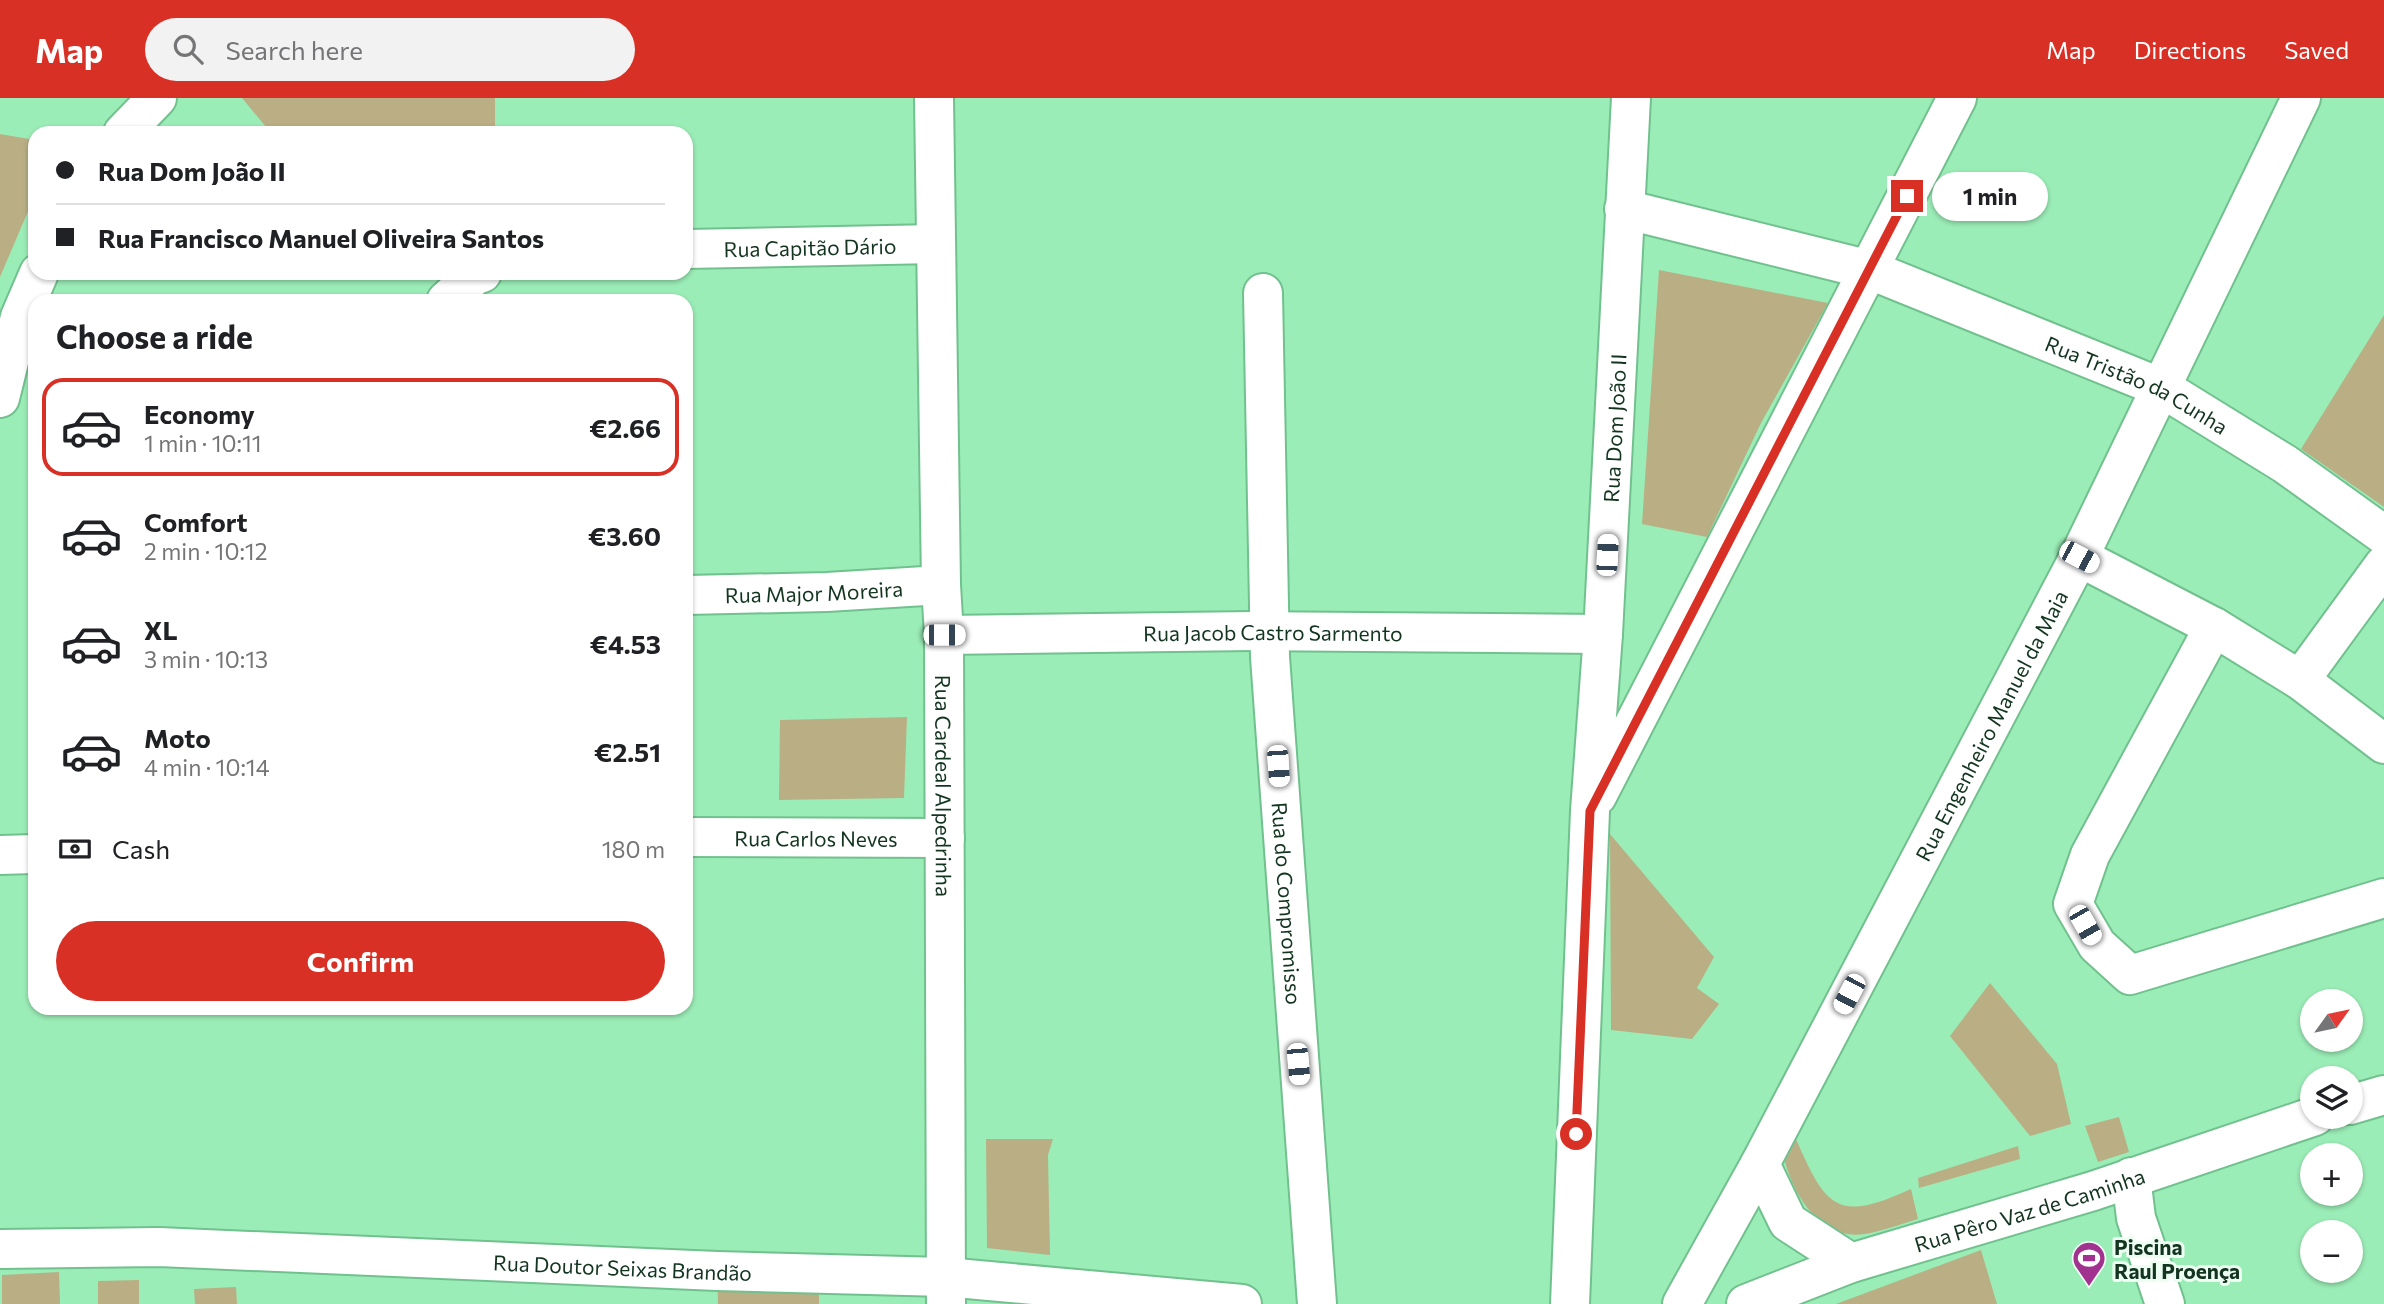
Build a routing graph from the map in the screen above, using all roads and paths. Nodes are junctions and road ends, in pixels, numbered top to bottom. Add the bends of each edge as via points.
1 (157, 98) edge
2 (934, 98) edge
3 (1631, 98) edge
4 (1957, 98) edge
5 (2301, 98) edge
6 (130, 126) edge
7 (1624, 209) junction
8 (936, 244) junction
9 (693, 249) edge
10 (1870, 270) junction
11 (469, 280) edge
12 (1263, 293) dead end
13 (454, 294) edge
14 (28, 298) edge
15 (2162, 388) junction
16 (0, 398) edge
17 (2384, 535) edge
18 (2079, 557) junction
19 (2384, 565) edge
20 (941, 585) junction
21 (693, 595) edge
22 (2214, 627) junction
23 (1270, 632) junction
24 (1603, 634) junction
25 (944, 635) junction
26 (2300, 680) junction
27 (2384, 744) edge
28 (1590, 811) junction
29 (693, 837) edge
30 (945, 838) junction
31 (28, 854) edge
32 (0, 855) edge
33 (2384, 898) edge
34 (2384, 1095) edge
35 (2363, 1101) edge
36 (2300, 1121) edge
37 (1760, 1164) junction
38 (2131, 1177) junction
39 (0, 1249) edge
40 (1852, 1263) junction
41 (852, 1289) edge
42 (945, 1290) edge
43 (1242, 1304) edge
44 (1317, 1304) edge
45 (1570, 1304) edge
46 (1682, 1304) edge
47 (1746, 1304) edge
48 (2165, 1304) edge

1 - 6 street
2 - 8 street, Rua Cardeal Alpedrinha
3 - 7 street, Rua Dom João II
4 - 10 street
5 - 15 street, Rua Engenheiro Manuel da Maia
7 - 10 street, Rua Tristão da Cunha
7 - 24 street, Rua Dom João II
8 - 9 street, Rua Capitão Dário
8 - 20 street, Rua Cardeal Alpedrinha
10 - 15 street, Rua Tristão da Cunha
10 - 28 street
11 - 13 street
12 - 23 street, Rua do Compromisso
14 - 16 street
15 - 17 street, Rua Tristão da Cunha via 2285,464
15 - 18 street, Rua Engenheiro Manuel da Maia
18 - 22 street
18 - 37 street, Rua Engenheiro Manuel da Maia
19 - 26 street
20 - 21 street, Rua Major Moreira
20 - 25 street, Rua Cardeal Alpedrinha
22 - 26 street
22 - 33 street via 2090,855 2073,904 2097,945 2130,975
23 - 24 street, Rua Jacob Castro Sarmento
23 - 25 street, Rua Jacob Castro Sarmento
23 - 44 street, Rua do Compromisso
24 - 28 street, Rua Dom João II
25 - 30 street, Rua Cardeal Alpedrinha
26 - 27 street
28 - 45 street, Rua Dom João II
29 - 30 street, Rua Carlos Neves
30 - 42 street, Rua Cardeal Alpedrinha
31 - 32 street
34 - 35 street
36 - 38 street, Rua Pêro Vaz de Caminha
37 - 40 street via 1788,1223
37 - 46 street, Rua Engenheiro Manuel da Maia
38 - 40 street, Rua Pêro Vaz de Caminha
38 - 48 street via 2136,1218
39 - 41 street, Rua Doutor Seixas Brandão via 159,1247
40 - 47 street, Rua Pêro Vaz de Caminha
41 - 42 street, Rua Doutor Seixas Brandão
42 - 43 street, Rua Doutor Seixas Brandão

